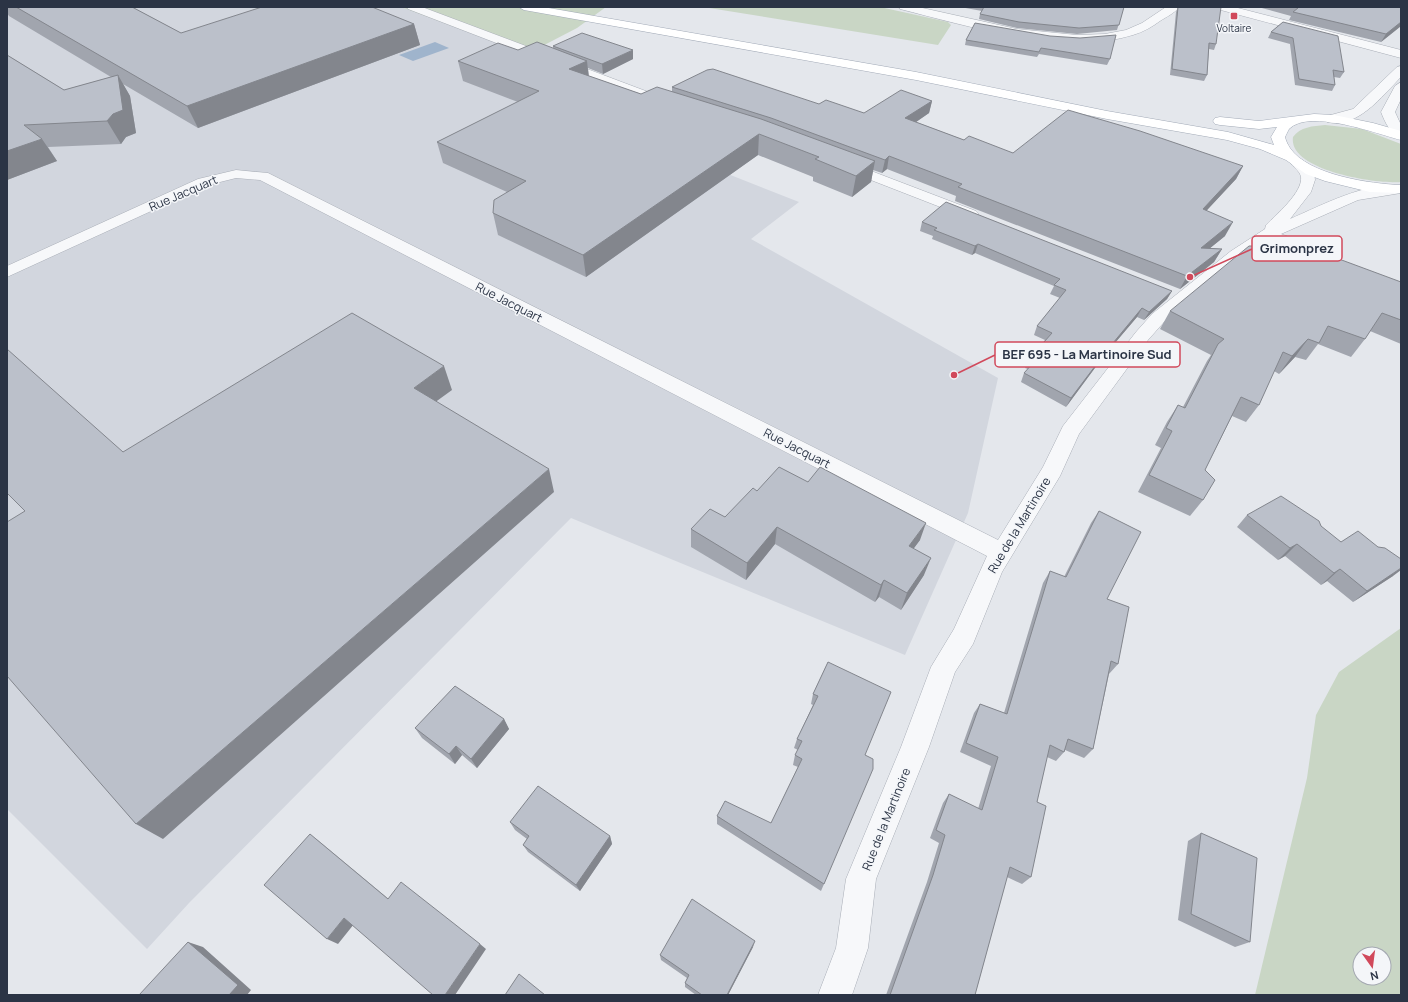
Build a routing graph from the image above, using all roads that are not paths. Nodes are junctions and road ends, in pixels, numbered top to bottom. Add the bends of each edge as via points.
1 (412, 7) edge
2 (524, 7) edge
3 (584, 7) edge
4 (904, 7) edge
5 (1174, 7) edge
6 (1221, 7) edge
7 (1401, 54) edge
8 (925, 65) dead end
9 (1401, 70) edge
10 (1401, 86) edge
11 (686, 111) edge
12 (1207, 119) dead end
13 (1332, 119) junction
14 (1296, 121) junction
15 (1401, 133) edge
16 (1401, 136) edge
17 (1293, 159) junction
18 (832, 160) edge
19 (1399, 190) edge
20 (981, 218) edge
21 (1267, 234) junction
22 (1345, 264) edge
23 (7, 272) edge
24 (1001, 552) junction
25 (835, 995) edge

1 - 11 street
2 - 17 main road via 916,76 1228,136 1265,146
3 - 8 main road
4 - 5 street via 1024,32 1086,38 1130,32
6 - 7 street
9 - 13 street via 1358,112
10 - 15 street via 1388,112
12 - 14 main road via 1259,125
13 - 14 main road
13 - 16 main road via 1365,124
14 - 17 main road via 1284,126 1278,133 1281,147
17 - 19 main road via 1315,172 1349,183
17 - 21 street, Rue de la Martinoire via 1308,175 1306,188
18 - 20 street
19 - 21 street, Rue de la Martinoire via 1353,197
21 - 22 street
21 - 24 street, Rue de la Martinoire via 1175,295 1072,427 1052,470
23 - 24 street, Rue Jacquart via 203,182 236,174 263,176
24 - 25 street, Rue de la Martinoire via 964,636 944,667 864,873 857,900 852,948

